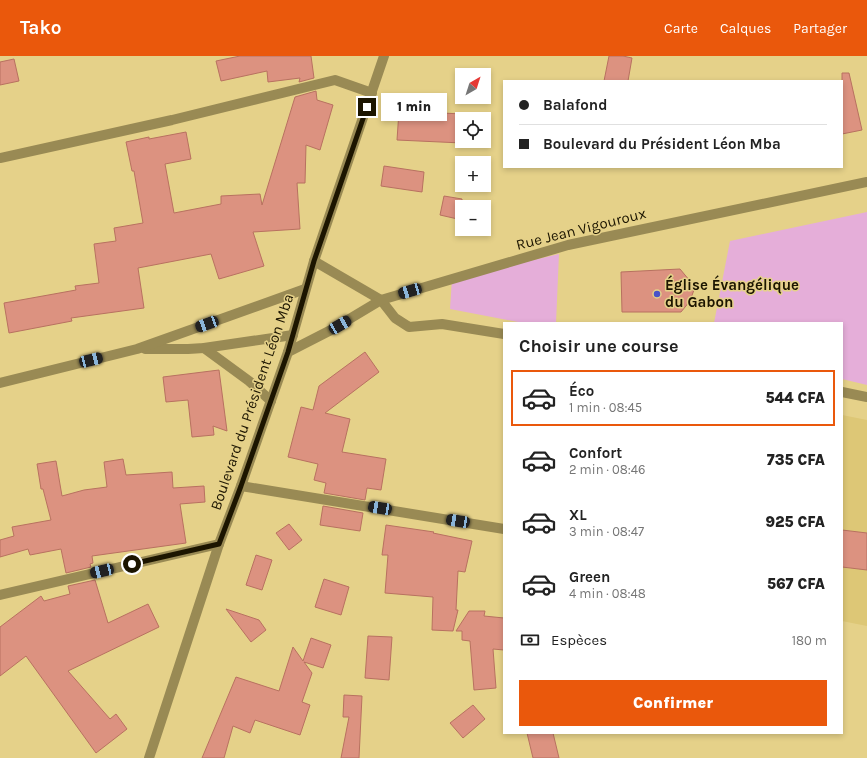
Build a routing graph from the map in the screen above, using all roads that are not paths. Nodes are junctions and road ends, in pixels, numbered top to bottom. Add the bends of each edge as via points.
1 (384, 56) edge
2 (372, 93) junction
3 (0, 158) edge
4 (867, 182) edge
5 (314, 261) junction
6 (305, 289) junction
7 (381, 300) junction
8 (503, 334) edge
9 (293, 335) junction
10 (204, 348) junction
11 (137, 349) junction
12 (288, 352) junction
13 (0, 383) edge
14 (843, 392) edge
15 (867, 397) edge
16 (271, 401) junction
17 (241, 486) junction
18 (503, 528) edge
19 (219, 544) junction
20 (0, 594) edge
21 (150, 758) edge

1 - 2 street, Boulevard du Président Léon Mba
2 - 3 street via 334,80 172,120
2 - 5 street, Boulevard du Président Léon Mba
4 - 7 street, Rue Jean Vigouroux via 568,245
5 - 6 street, Boulevard du Président Léon Mba
5 - 7 street
6 - 9 street, Boulevard du Président Léon Mba
6 - 11 street
7 - 8 street via 395,318 409,327 442,324
7 - 12 street, Rue Jean Vigouroux via 332,330
9 - 10 street
9 - 12 street, Boulevard du Président Léon Mba
10 - 11 street
10 - 16 street
11 - 13 street
12 - 16 street, Boulevard du Président Léon Mba
14 - 15 street
16 - 17 street, Boulevard du Président Léon Mba
17 - 18 street
17 - 19 street, Boulevard du Président Léon Mba
19 - 20 street
19 - 21 street, Boulevard du Président Léon Mba

